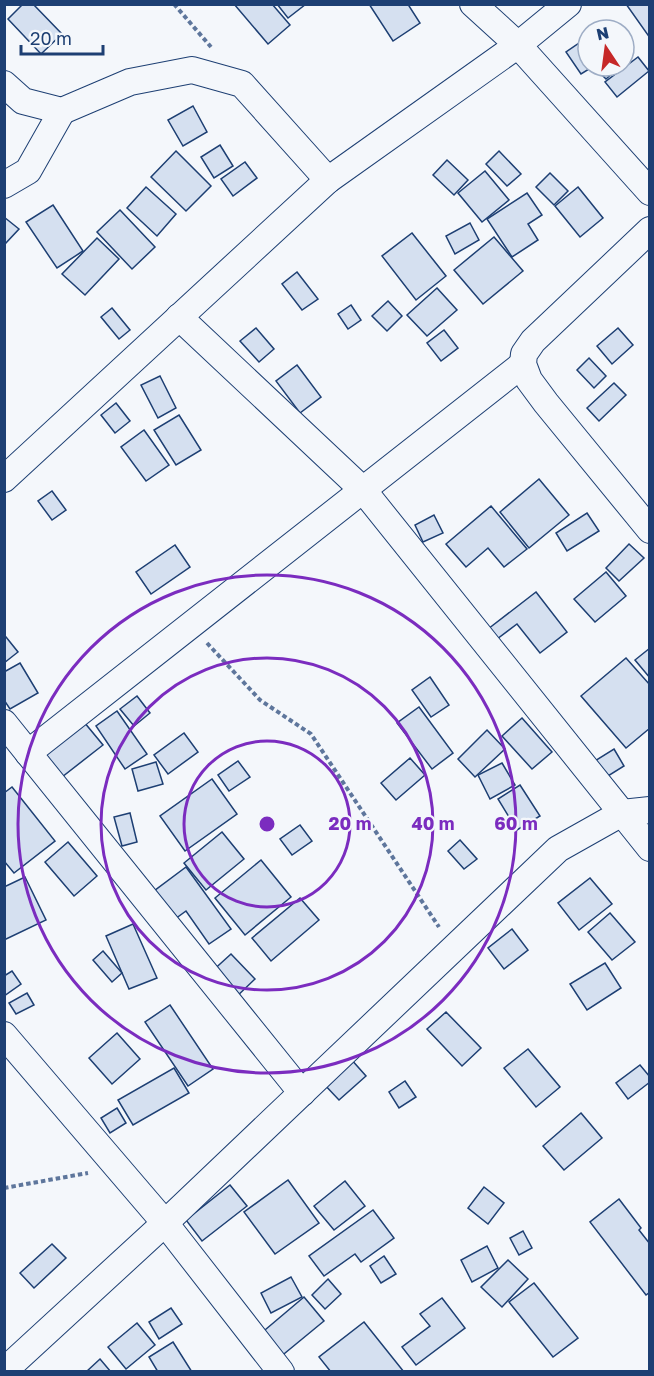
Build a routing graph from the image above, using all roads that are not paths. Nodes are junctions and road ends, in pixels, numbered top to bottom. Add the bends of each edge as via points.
1 (473, 4) edge
2 (568, 4) edge
3 (518, 45) junction
4 (4, 84) edge
5 (62, 111) junction
6 (328, 180) junction
7 (4, 185) edge
8 (650, 192) edge
9 (650, 230) edge
10 (179, 317) junction
11 (523, 364) junction
12 (4, 479) edge
13 (363, 490) junction
14 (650, 530) edge
15 (4, 723) edge
16 (28, 753) junction
17 (650, 810) edge
18 (622, 813) junction
19 (650, 848) edge
20 (4, 1035) edge
21 (302, 1093) junction
22 (165, 1223) junction
23 (4, 1371) edge
24 (281, 1371) edge

1 - 3 street
2 - 3 street
3 - 6 street
3 - 8 street
4 - 5 street via 23,101
5 - 6 street via 130,82 192,70 242,84
5 - 7 street via 28,171
6 - 10 street
9 - 11 street via 533,341 524,354
10 - 12 street
10 - 13 street
11 - 13 street
11 - 14 street via 546,403
13 - 16 street
13 - 18 street
15 - 16 street
16 - 21 street
17 - 18 street
18 - 19 street
18 - 21 street via 558,849
20 - 22 street
21 - 22 street
22 - 23 street
22 - 24 street

